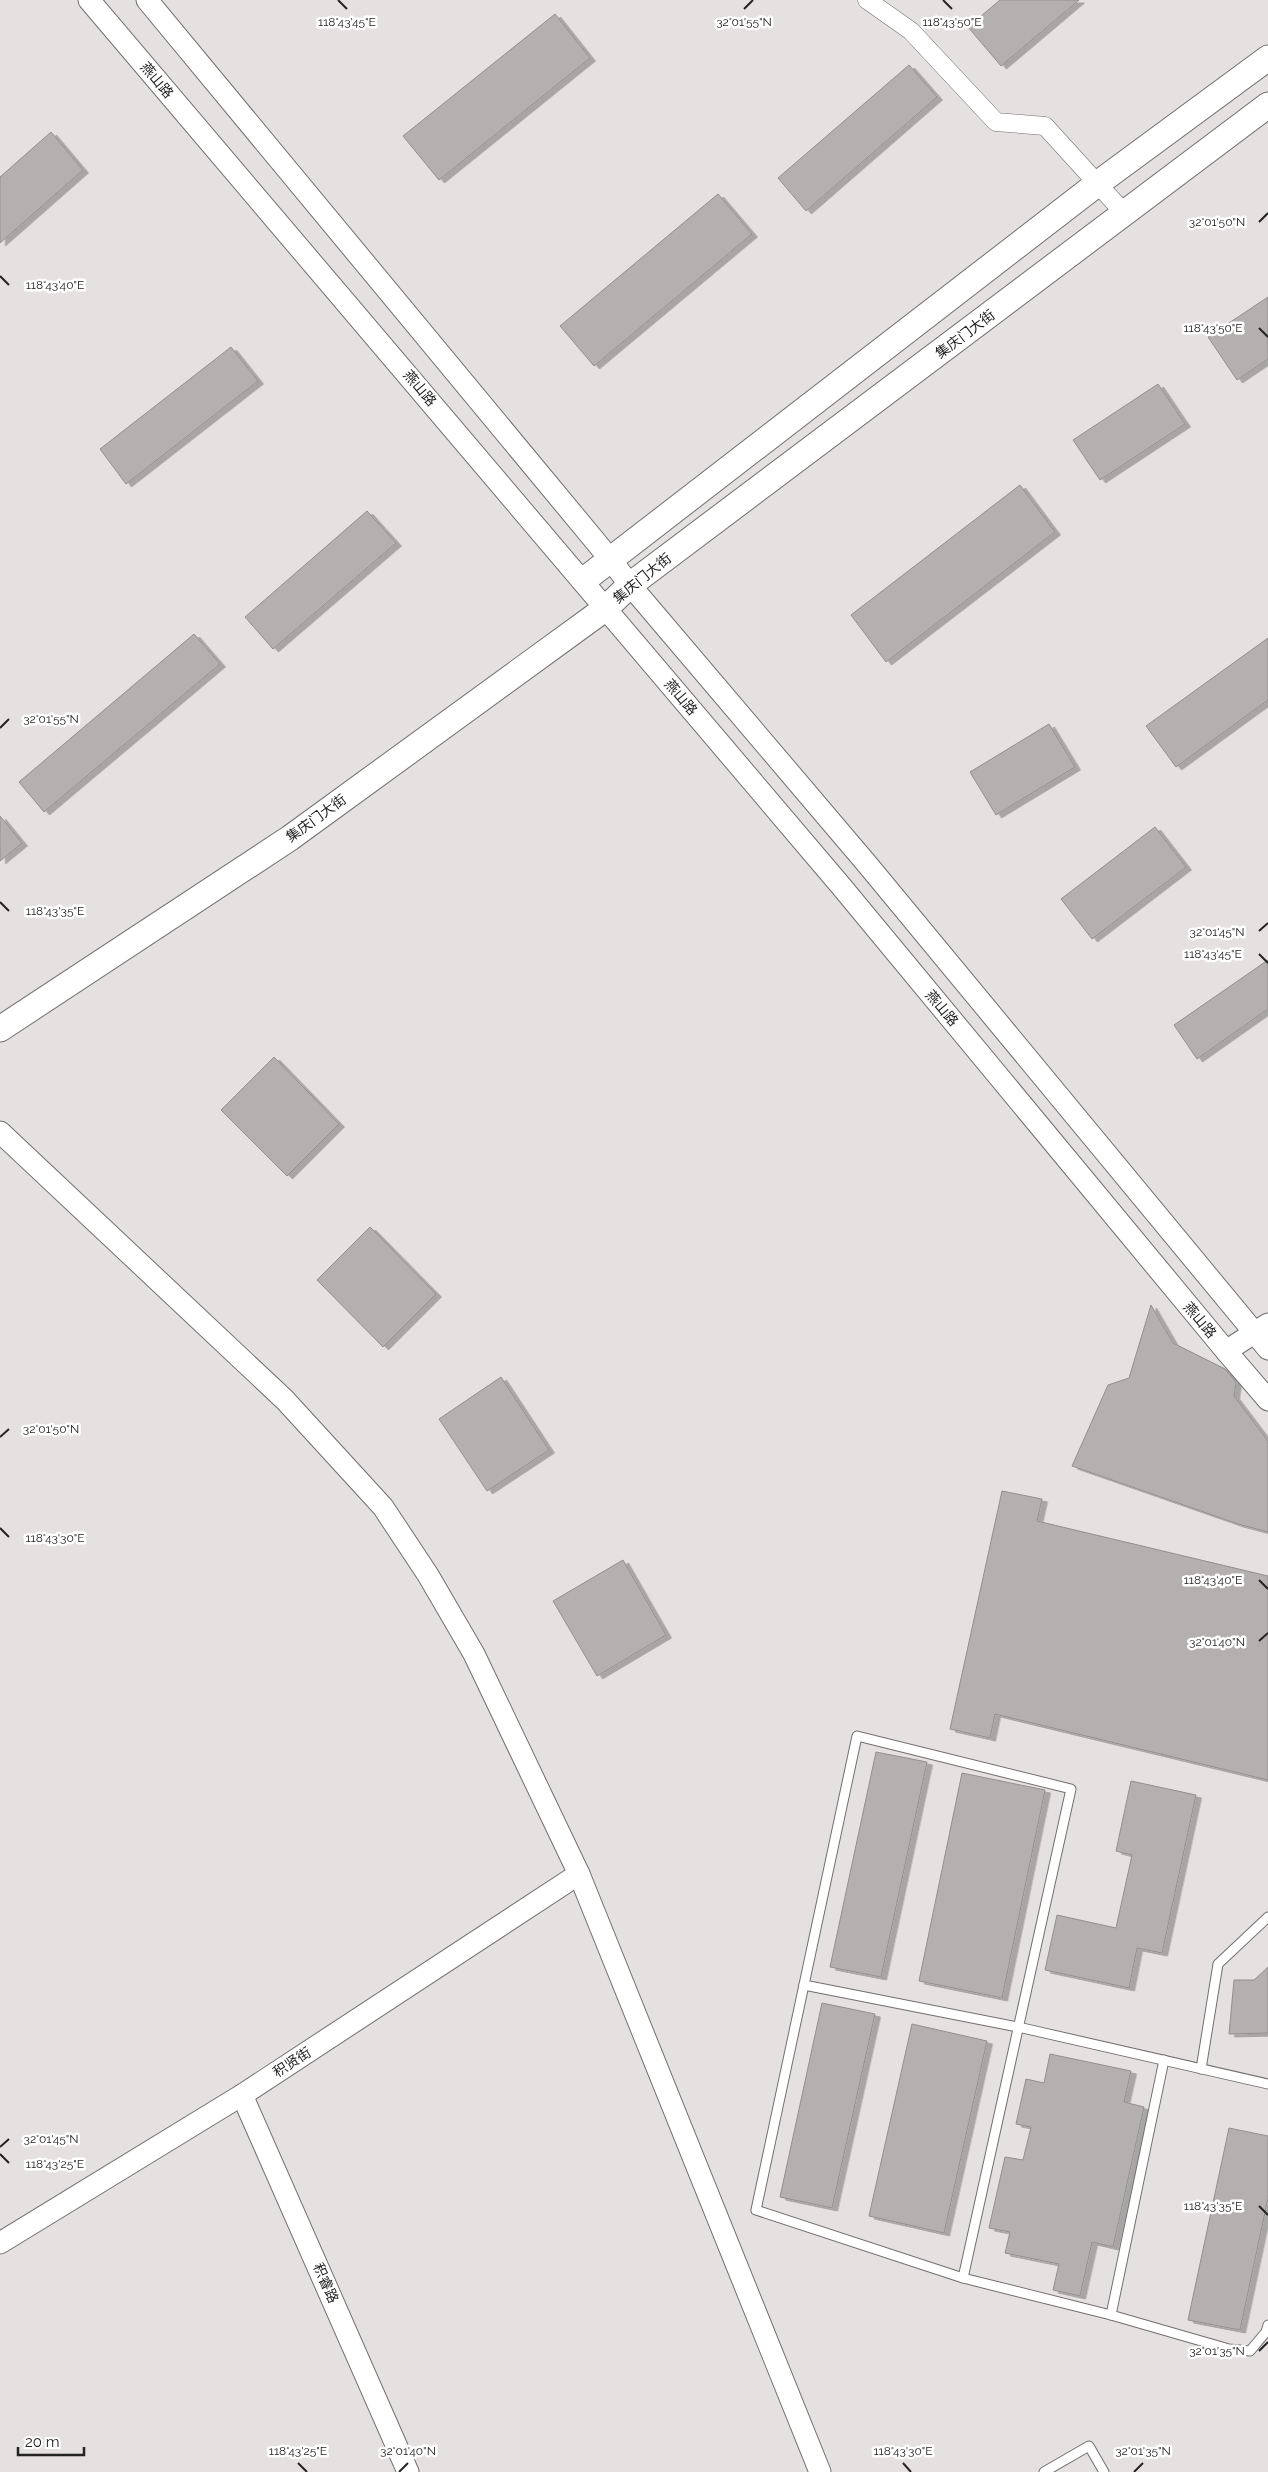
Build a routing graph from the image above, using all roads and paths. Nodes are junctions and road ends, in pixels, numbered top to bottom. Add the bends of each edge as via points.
1 (89, 0) edge
2 (147, 0) edge
3 (868, 0) edge
4 (1268, 58) edge
5 (1268, 105) edge
6 (1097, 184) junction
7 (1125, 214) junction
8 (610, 559) junction
9 (584, 580) junction
10 (630, 585) junction
11 (606, 608) junction
12 (0, 1029) edge
13 (0, 1132) edge
14 (1261, 1328) edge
15 (1268, 1349) edge
16 (1226, 1352) junction
17 (1268, 1400) edge
18 (579, 1874) junction
19 (1268, 1917) edge
20 (804, 1985) junction
21 (1018, 2027) junction
22 (1164, 2060) junction
23 (1201, 2069) junction
24 (1268, 2084) edge
25 (242, 2095) junction
26 (0, 2243) edge
27 (963, 2278) junction
28 (1111, 2315) junction
29 (1268, 2325) edge
30 (408, 2472) edge
31 (820, 2472) edge
32 (1044, 2472) edge
33 (1104, 2472) edge

1 - 9 street, 燕山路
2 - 8 street
3 - 6 street via 911,31 996,122 1045,126
4 - 6 main road
5 - 7 main road, 集庆门大街
6 - 7 street
6 - 8 main road
7 - 10 main road, 集庆门大街
8 - 9 main road
8 - 10 street
9 - 11 street, 燕山路
10 - 11 main road, 集庆门大街
10 - 14 street
11 - 12 main road, 集庆门大街 via 290,838
11 - 16 street, 燕山路 via 848,894
13 - 18 street via 285,1400 382,1507 474,1654
14 - 15 street
14 - 16 street
16 - 17 street, 燕山路
18 - 25 street, 积贤街
18 - 31 street
19 - 23 lane via 1218,1964
20 - 21 lane
20 - 21 lane via 857,1736 1071,1789
20 - 27 lane via 756,2210
21 - 22 lane
21 - 27 lane
22 - 23 lane
22 - 28 lane
23 - 24 lane
25 - 26 street, 积贤街
25 - 30 street, 积睿路
27 - 28 lane
28 - 29 lane via 1229,2349 1250,2352
32 - 33 lane via 1089,2446

